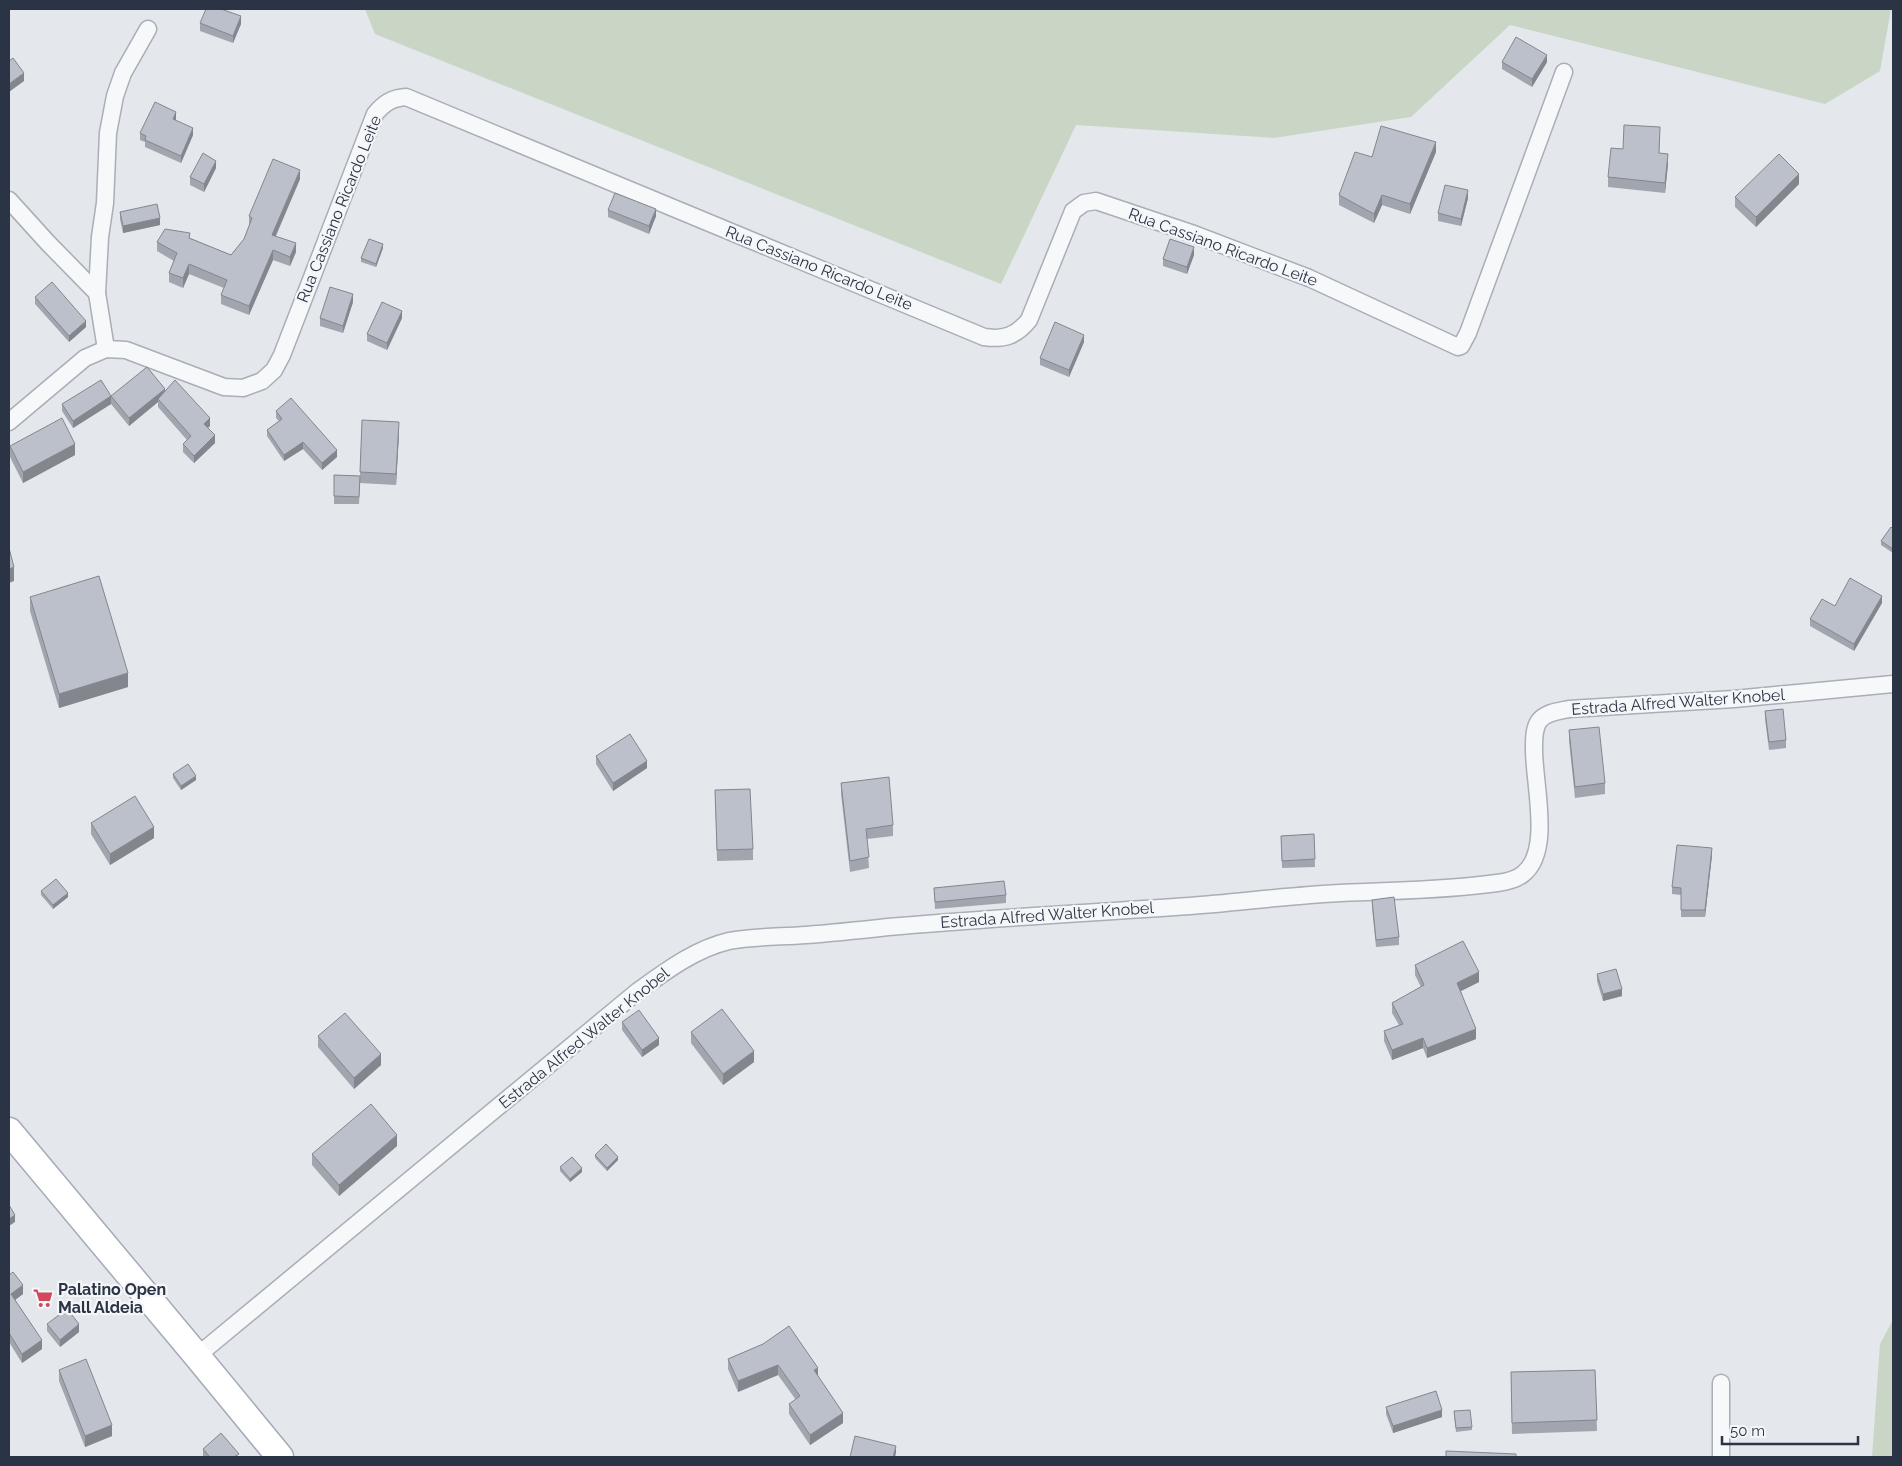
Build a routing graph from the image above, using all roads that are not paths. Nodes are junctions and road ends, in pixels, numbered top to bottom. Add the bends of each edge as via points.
1 (148, 29) dead end
2 (1564, 72) dead end
3 (9, 200) edge
4 (98, 294) junction
5 (106, 349) junction
6 (9, 422) edge
7 (1893, 684) edge
8 (9, 1131) edge
9 (197, 1356) junction
10 (1722, 1383) dead end
11 (280, 1457) edge
12 (1721, 1457) edge

1 - 4 street via 123,73 108,133
2 - 5 street, Rua Cassiano Ricardo Leite via 1468,333 1462,346 1458,347 1309,278 1096,201 1084,203 1073,211 1026,325 1011,336 998,339 984,337 406,97 388,101 375,114 282,355 274,370 262,381 243,388 224,387 126,350
3 - 4 street
4 - 5 street
5 - 6 street via 85,358
7 - 9 street, Estrada Alfred Walter Knobel via 1550,713 1540,720 1535,731 1538,845 1524,874 1499,882 764,936 728,942 698,953 638,991
8 - 9 main road
9 - 11 main road
10 - 12 street

